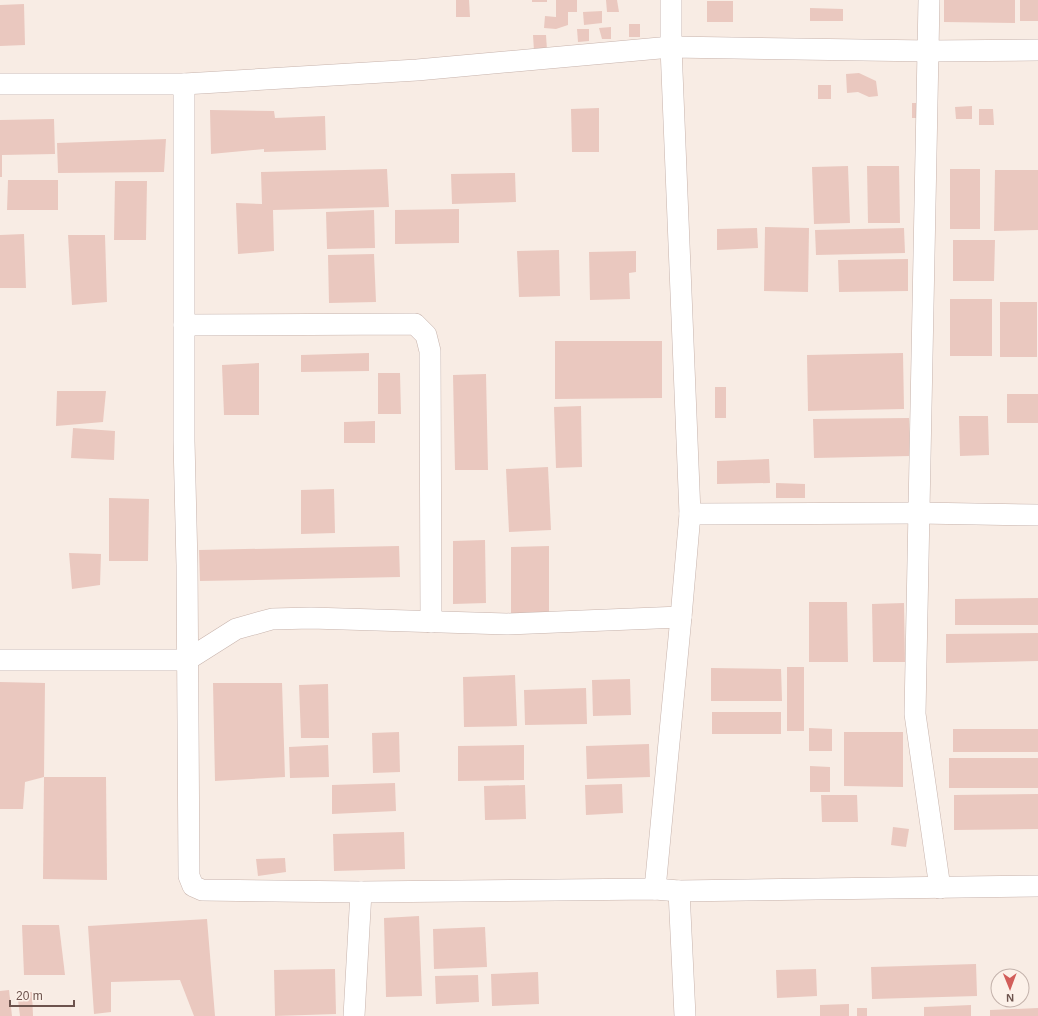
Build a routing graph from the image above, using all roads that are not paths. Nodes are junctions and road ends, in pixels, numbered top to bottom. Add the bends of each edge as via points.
1 (671, 0) edge
2 (929, 0) edge
3 (671, 47) junction
4 (1038, 50) edge
5 (929, 51) junction
6 (0, 84) edge
7 (184, 84) junction
8 (184, 325) junction
9 (919, 513) junction
10 (690, 514) junction
11 (1038, 515) edge
12 (681, 617) junction
13 (431, 622) junction
14 (0, 660) edge
15 (187, 660) junction
16 (1038, 886) edge
17 (940, 888) junction
18 (655, 889) junction
19 (679, 891) junction
20 (361, 892) junction
21 (354, 1016) edge
22 (685, 1016) edge

1 - 3 street
2 - 5 street
3 - 5 street
3 - 7 street via 417,70
3 - 10 street
4 - 5 street
5 - 9 street
6 - 7 street
7 - 8 street
8 - 13 street via 415,324 426,335 430,351
8 - 15 street
9 - 10 street
9 - 11 street
9 - 17 street via 915,714
10 - 12 street
12 - 13 street via 507,624
12 - 18 street
13 - 15 street via 272,619 236,629
14 - 15 street
15 - 20 street via 189,876 193,886 202,890
16 - 17 street
17 - 19 street
18 - 19 street
18 - 20 street
19 - 22 street
20 - 21 street

